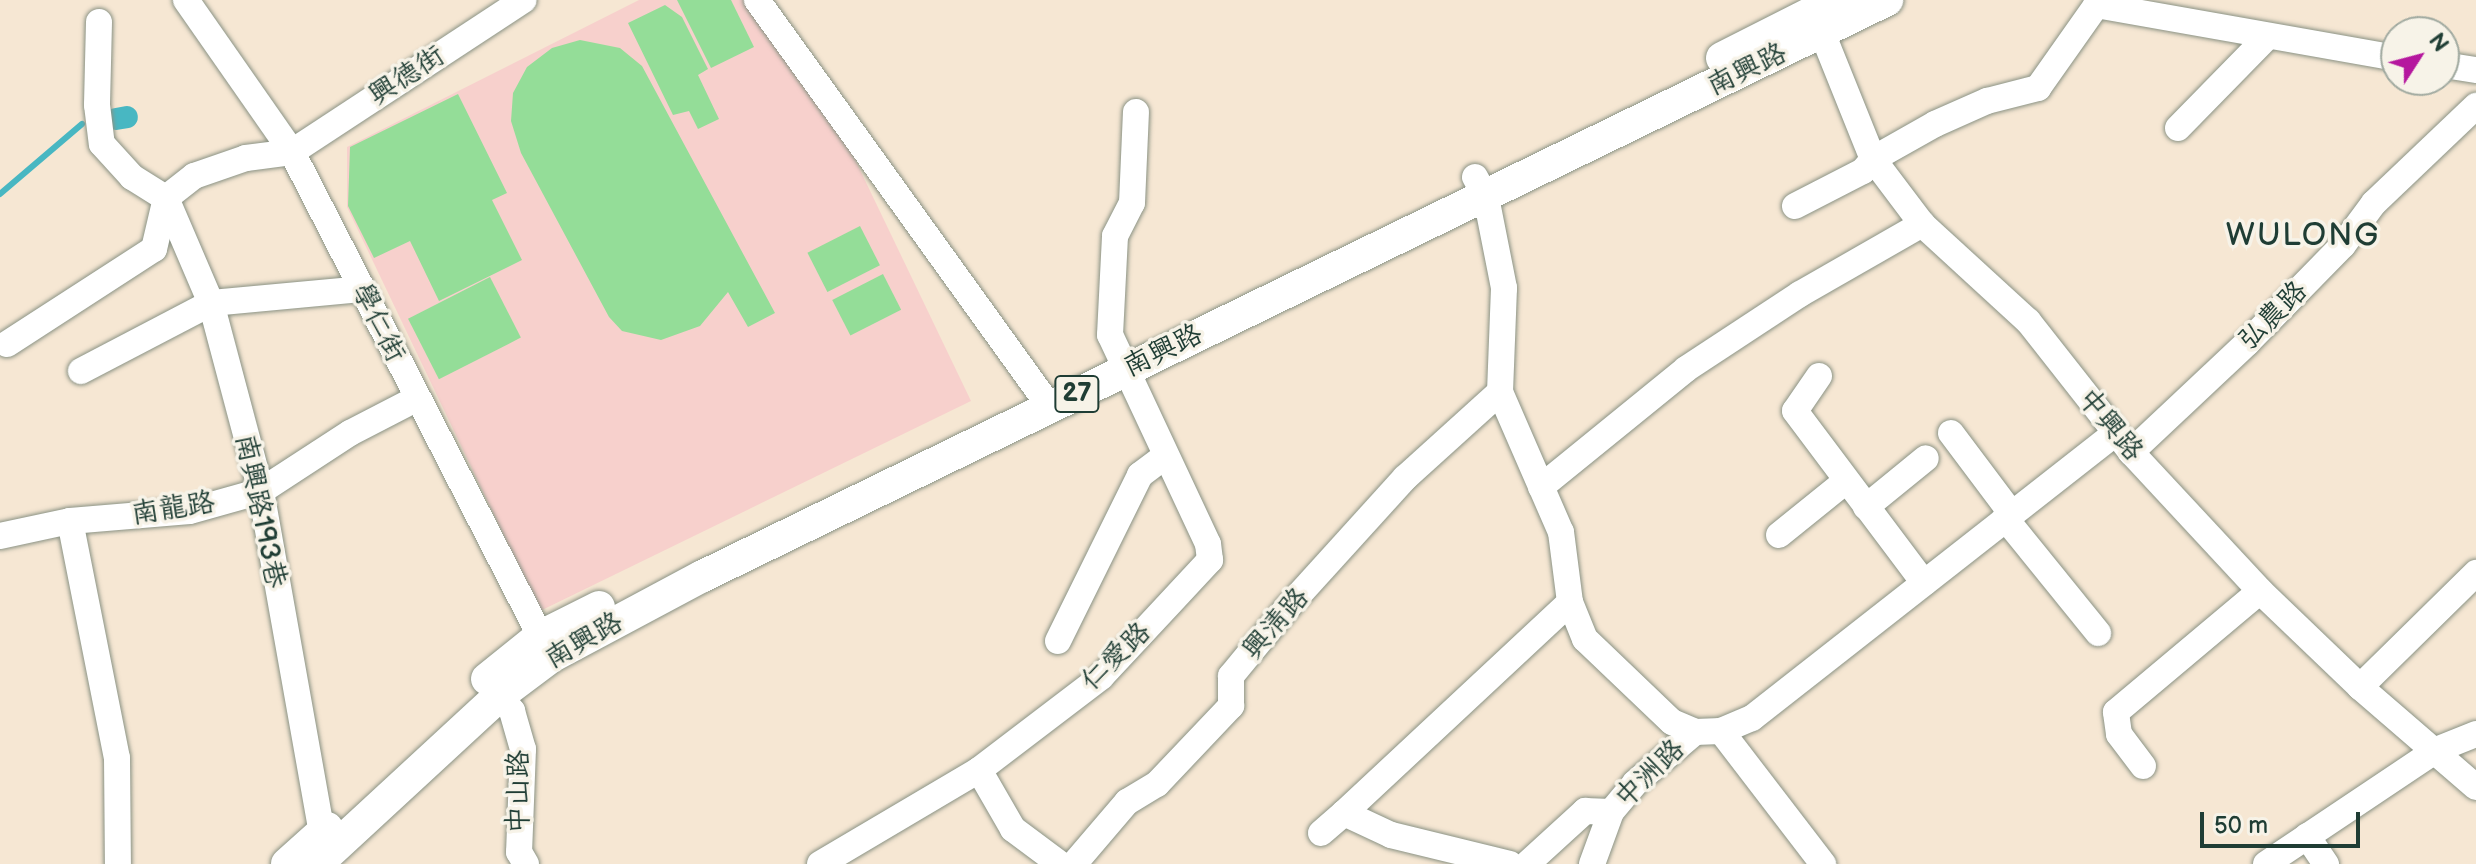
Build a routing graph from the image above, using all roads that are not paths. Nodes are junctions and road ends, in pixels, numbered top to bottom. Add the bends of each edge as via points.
1 (186, 0) edge
2 (523, 0) edge
3 (757, 0) edge
4 (1887, 0) edge
5 (2098, 3) edge
6 (1825, 15) edge
7 (99, 22) dead end
8 (2267, 37) junction
9 (2380, 55) edge
10 (2476, 106) edge
11 (1136, 112) dead end
12 (2178, 128) dead end
13 (292, 152) junction
14 (1873, 159) junction
15 (1480, 187) junction
16 (166, 198) junction
17 (1795, 206) dead end
18 (1922, 224) junction
19 (361, 289) junction
20 (211, 303) junction
21 (7, 344) dead end
22 (1121, 361) junction
23 (81, 371) dead end
24 (1819, 376) dead end
25 (1500, 392) junction
26 (416, 399) junction
27 (1046, 399) junction
28 (1951, 433) dead end
29 (2123, 443) junction
30 (1165, 456) junction
31 (1926, 458) dead end
32 (1846, 481) junction
33 (1541, 487) junction
34 (261, 491) junction
35 (1866, 507) junction
36 (2008, 515) junction
37 (70, 521) junction
38 (1779, 535) dead end
39 (0, 536) edge
40 (2476, 573) edge
41 (1924, 583) junction
42 (2260, 591) junction
43 (1570, 602) junction
44 (2098, 633) dead end
45 (1058, 641) dead end
46 (545, 647) junction
47 (2360, 687) junction
48 (492, 688) junction
49 (1708, 731) junction
50 (2476, 734) edge
51 (2436, 750) junction
52 (2143, 766) dead end
53 (979, 770) junction
54 (2476, 787) edge
55 (1611, 812) junction
56 (1344, 813) junction
57 (1321, 833) dead end
58 (2307, 836) junction
59 (319, 848) edge
60 (118, 864) edge
61 (287, 864) edge
62 (526, 864) edge
63 (820, 864) edge
64 (1060, 864) edge
65 (1074, 864) edge
66 (1510, 864) edge
67 (1527, 864) edge
68 (1592, 864) edge
69 (1823, 864) edge
70 (2266, 864) edge
71 (2326, 864) edge

1 - 13 street, 學仁街
2 - 13 street, 興德街
3 - 27 street
4 - 6 main road, 南興路 / 27
5 - 8 street
5 - 14 street via 2038,88 1987,101
6 - 14 street, 中興路
6 - 15 main road, 南興路 / 27
7 - 16 street via 97,105 102,144 132,177
8 - 9 street
8 - 12 street
10 - 29 street, 弘農路 via 2374,203 2343,245 2247,343
11 - 22 street, 仁愛路 via 1132,203 1115,236 1110,335
13 - 16 street via 246,158 194,176
13 - 19 street, 學仁街
14 - 17 street via 1863,171
14 - 18 street, 中興路
15 - 22 main road, 南興路 / 27
15 - 25 street via 1504,288
16 - 20 street, 南興路193巷
16 - 21 street via 154,249
18 - 29 street, 中興路 via 2028,321
18 - 33 street via 1800,294 1686,369
19 - 20 street
19 - 26 street, 學仁街
20 - 23 street
20 - 34 street, 南興路193巷
22 - 27 main road, 南興路 / 27
22 - 30 street, 仁愛路
24 - 32 street via 1795,411
25 - 33 street
25 - 65 street, 興清路 via 1405,478 1287,608 1231,676 1231,706 1157,784 1127,802
26 - 34 street, 南龍路 via 350,433
26 - 46 street, 學仁街
27 - 46 main road, 南興路 / 27 via 703,576
28 - 36 street
29 - 36 street, 弘農路
29 - 42 street, 中興路
30 - 45 street via 1140,475
30 - 53 street, 仁愛路 via 1208,544 1210,560 1101,677
31 - 35 street
32 - 35 street
32 - 38 street
33 - 43 street via 1561,532
34 - 37 street, 南龍路 via 190,511
34 - 59 street, 南興路193巷
35 - 41 street
36 - 41 street, 弘農路
36 - 44 street
37 - 39 street, 南龍路
37 - 60 street via 117,758
40 - 47 street
41 - 49 street, 中洲路 via 1752,718
42 - 47 street, 中興路
42 - 52 street via 2116,712 2119,734
43 - 49 street via 1585,639 1672,722
43 - 56 street
46 - 48 main road, 南興路 / 27
47 - 51 street, 中興路
48 - 59 main road, 南興路 / 27
48 - 62 street, 中山路 via 512,711 523,749 519,852
49 - 55 street, 中洲路 via 1635,783
49 - 69 street
50 - 51 street
51 - 54 street, 中興路
51 - 58 street
53 - 63 street, 仁愛路
53 - 64 street via 1013,829
55 - 67 street via 1585,811
55 - 68 street, 中洲路
56 - 57 street
56 - 66 street via 1391,835
58 - 70 street
58 - 71 street
59 - 61 main road, 南興路 / 27

